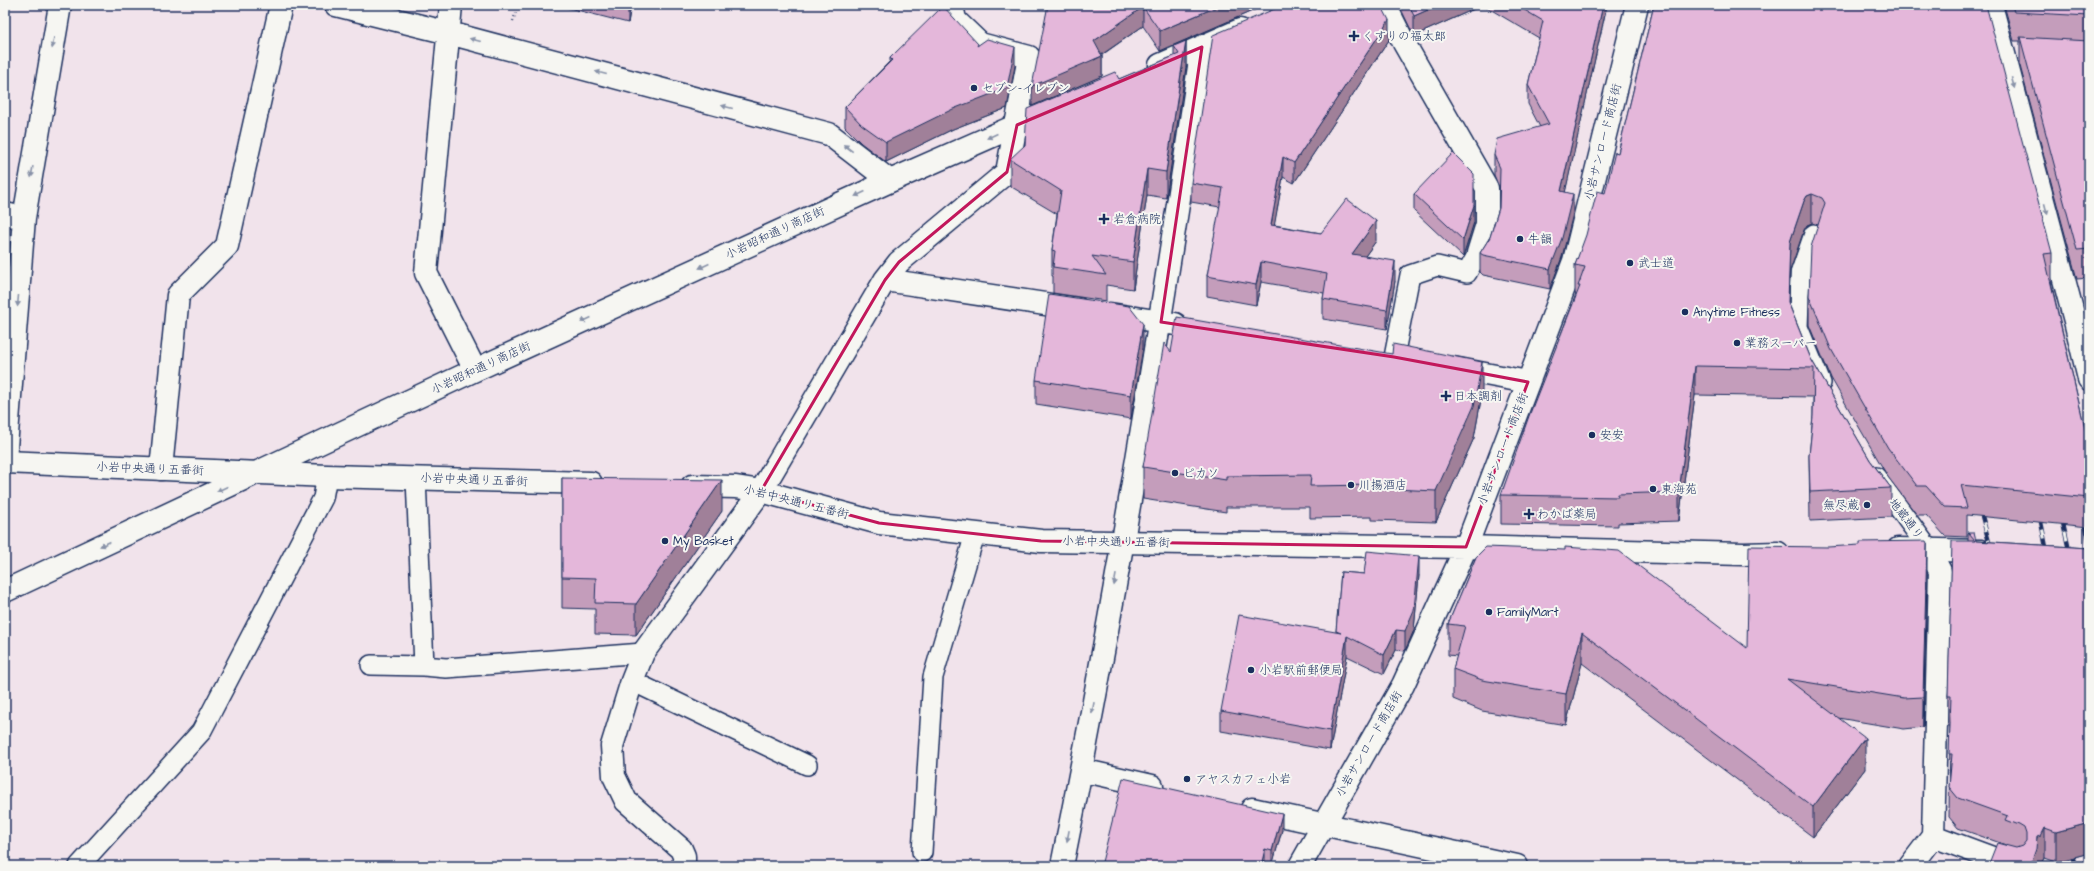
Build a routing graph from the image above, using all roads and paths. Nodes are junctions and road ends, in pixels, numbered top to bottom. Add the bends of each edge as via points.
1 (60, 5) edge
2 (281, 5) edge
3 (336, 5) edge
4 (451, 5) edge
5 (952, 5) edge
6 (1385, 5) edge
7 (1637, 5) edge
8 (1991, 5) edge
9 (1257, 23) edge
10 (449, 33) junction
11 (1202, 47) junction
12 (1138, 74) edge
13 (1074, 101) edge
14 (1017, 125) junction
15 (890, 181) junction
16 (15, 216) edge
17 (1814, 234) edge
18 (1478, 253) joint
19 (885, 280) junction
20 (1161, 322) junction
21 (1192, 326) edge
22 (1371, 353) edge
23 (1394, 357) junction
24 (475, 370) junction
25 (2089, 380) edge
26 (1528, 382) junction
27 (1828, 395) edge
28 (5, 461) edge
29 (1868, 464) edge
30 (161, 469) junction
31 (258, 472) junction
32 (327, 476) junction
33 (416, 478) junction
34 (611, 484) edge
35 (674, 486) edge
36 (761, 491) junction
37 (975, 534) junction
38 (1123, 542) junction
39 (1466, 546) junction
40 (1928, 548) junction
41 (1876, 549) edge
42 (1798, 552) edge
43 (2005, 552) edge
44 (5, 592) edge
45 (643, 653) junction
46 (371, 665) dead end
47 (424, 666) junction
48 (632, 681) junction
49 (807, 765) dead end
50 (1082, 770) junction
51 (1173, 791) edge
52 (1234, 805) edge
53 (1323, 825) junction
54 (1933, 836) junction
55 (922, 852) dead end
56 (79, 866) edge
57 (684, 866) edge
58 (1062, 866) edge
59 (1300, 866) edge
60 (1517, 866) edge
61 (1910, 866) edge
62 (2014, 866) edge

1 -> 16 street
2 - 30 street via 227,246 178,295
3 - 10 street
4 - 10 street
5 - 14 street via 954,20 980,44 1029,57
6 - 18 street via 1487,188 1487,224
7 - 26 street, 小岩サンロード商店街 via 1574,261
8 -> 25 street via 2014,54
9 - 11 street
15 -> 10 street via 829,134
10 - 24 street via 426,273
11 - 12 street
11 - 20 street
13 - 14 street, 小岩昭和通り商店街
14 -> 15 street, 小岩昭和通り商店街
14 - 19 street via 1007,172 899,262
15 -> 24 street, 小岩昭和通り商店街
16 -> 28 street
17 - 27 lane via 1800,274 1798,327
18 - 23 lane via 1467,273 1437,266 1410,275
19 - 20 street
19 - 36 street
20 - 21 street
20 - 38 street
22 - 23 street
23 - 26 street
24 - 31 street, 小岩昭和通り商店街
26 - 39 street, 小岩サンロード商店街
28 - 30 street, 小岩中央通り五番街
29 - 40 lane, 地蔵通り via 1879,483
30 - 31 street, 小岩中央通り五番街
31 - 32 street, 小岩中央通り五番街
31 -> 44 street, 小岩昭和通り商店街
32 - 33 street, 小岩中央通り五番街
32 - 56 lane via 323,498 201,732
33 - 34 street, 小岩中央通り五番街
33 - 47 lane
35 - 36 street, 小岩中央通り五番街
36 - 37 street, 小岩中央通り五番街 via 879,523
36 - 45 street
37 - 38 street, 小岩中央通り五番街 via 1041,541
37 - 55 lane via 933,677
38 - 39 street, 小岩中央通り五番街
38 -> 50 street
39 - 42 street, 小岩中央通り五番街 via 1743,554
39 - 53 street, 小岩サンロード商店街 via 1403,685
40 - 41 street
40 - 43 street
40 - 54 street, 地蔵通り via 1940,571
45 - 47 lane via 446,668
45 - 48 street
46 - 47 lane
48 - 49 lane
48 - 57 street via 612,746 614,776 626,801 681,849
50 - 51 street
50 -> 58 street
52 - 53 street
53 - 59 street, 小岩サンロード商店街
53 - 60 street
54 - 61 street
54 - 62 street

